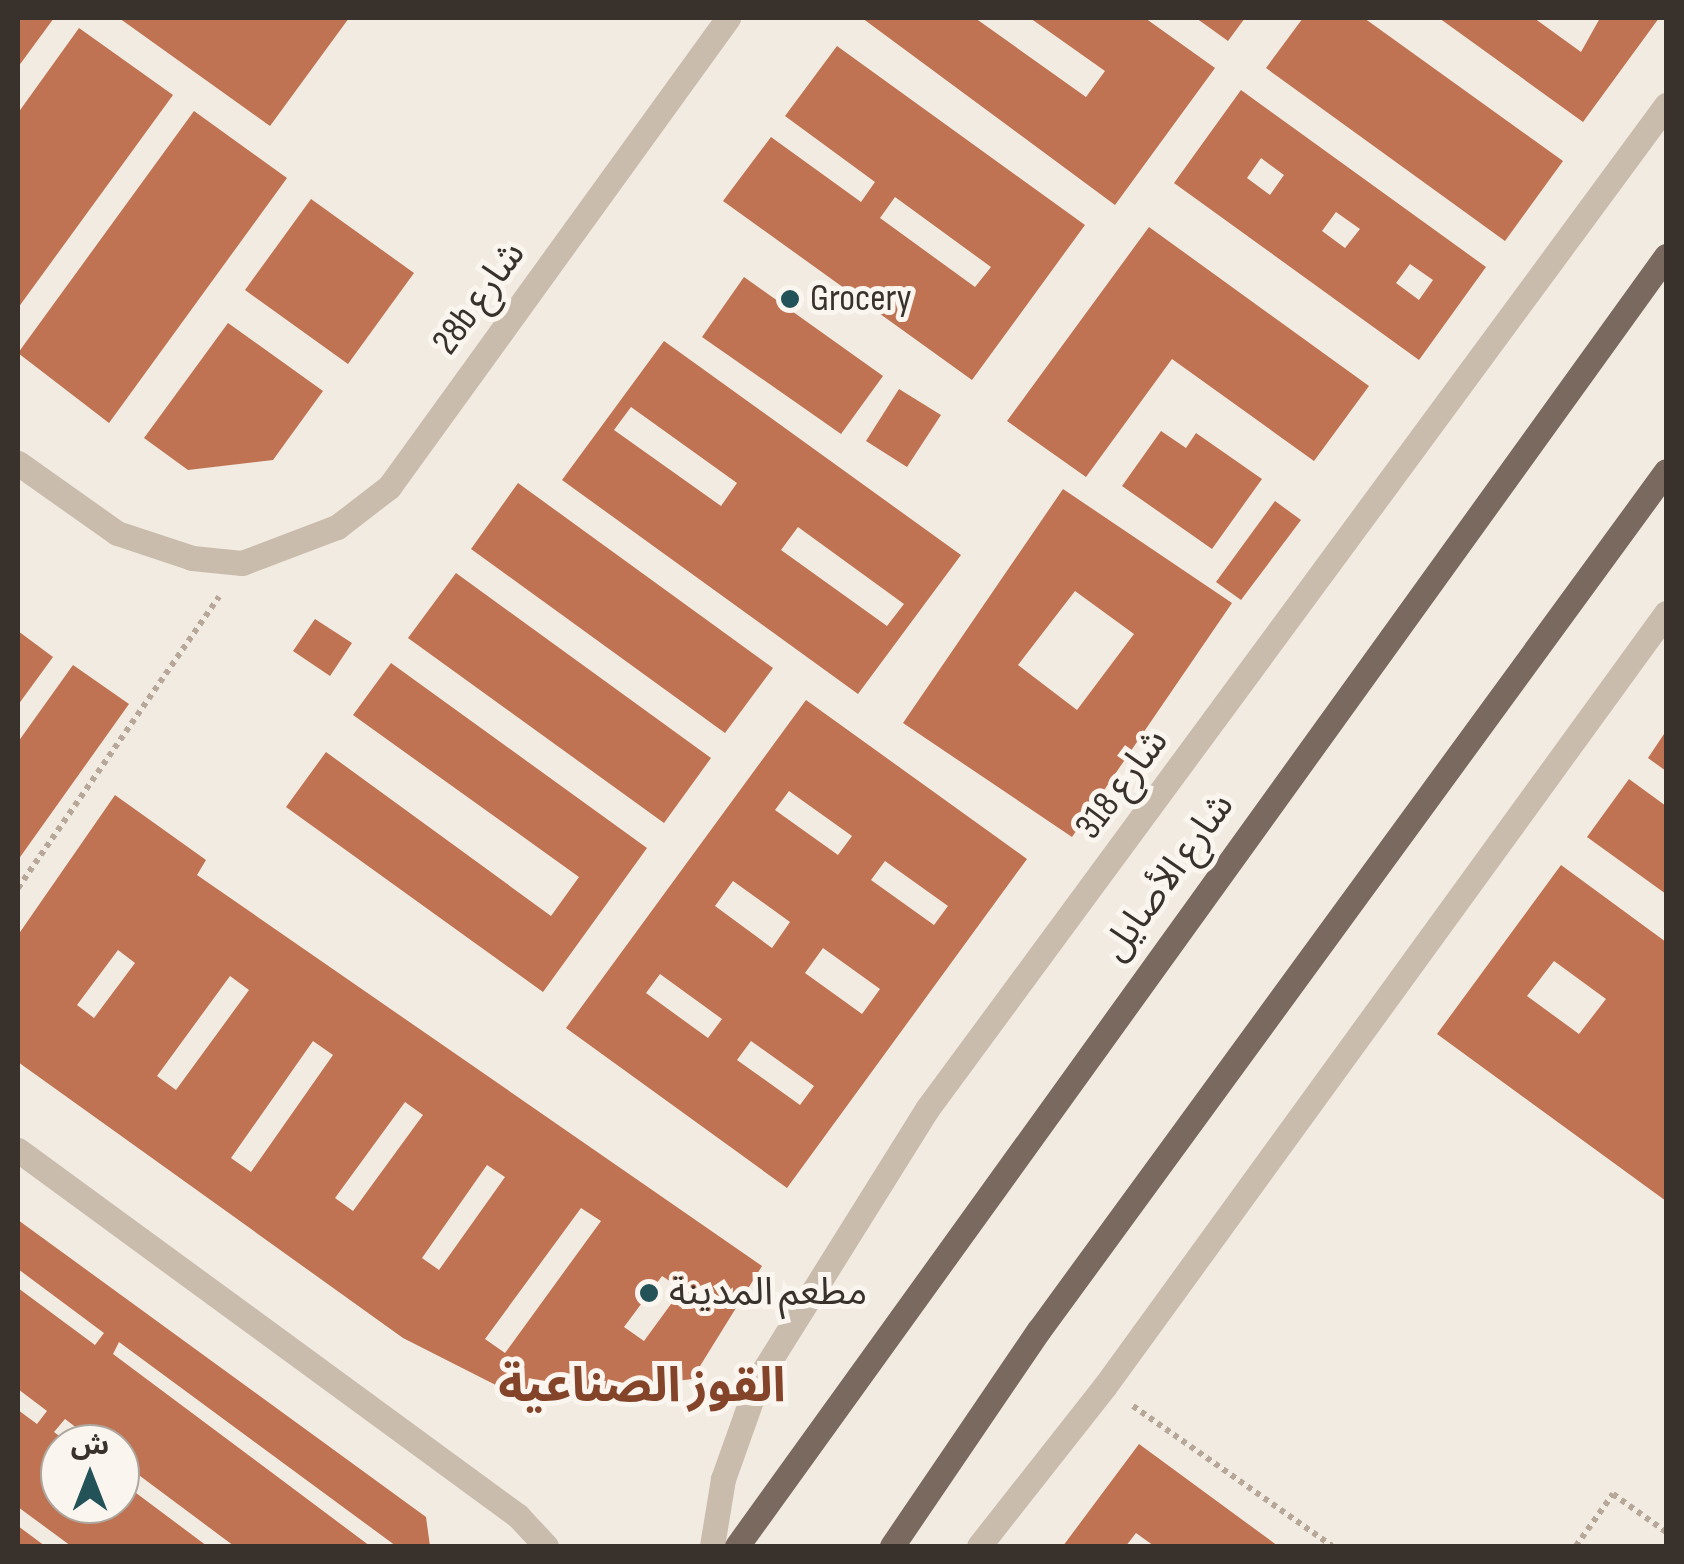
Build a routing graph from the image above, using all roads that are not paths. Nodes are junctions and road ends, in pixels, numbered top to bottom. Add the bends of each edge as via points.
1 (728, 18) edge
2 (1666, 105) edge
3 (1666, 256) edge
4 (18, 463) edge
5 (1666, 472) edge
6 (1666, 613) edge
7 (1658, 642) edge
8 (18, 1150) edge
9 (546, 1546) edge
10 (712, 1546) edge
11 (737, 1546) edge
12 (892, 1546) edge
13 (978, 1546) edge

1 - 4 street, 28b شارع via 389,487 308,544 242,562 192,558 117,533
2 - 10 street, شارع 318 via 928,1108 759,1378 723,1479
3 - 11 main road, شارع الأصايل
5 - 12 main road via 1038,1330
6 - 7 street
7 - 13 street via 1105,1386
8 - 9 street via 518,1516

